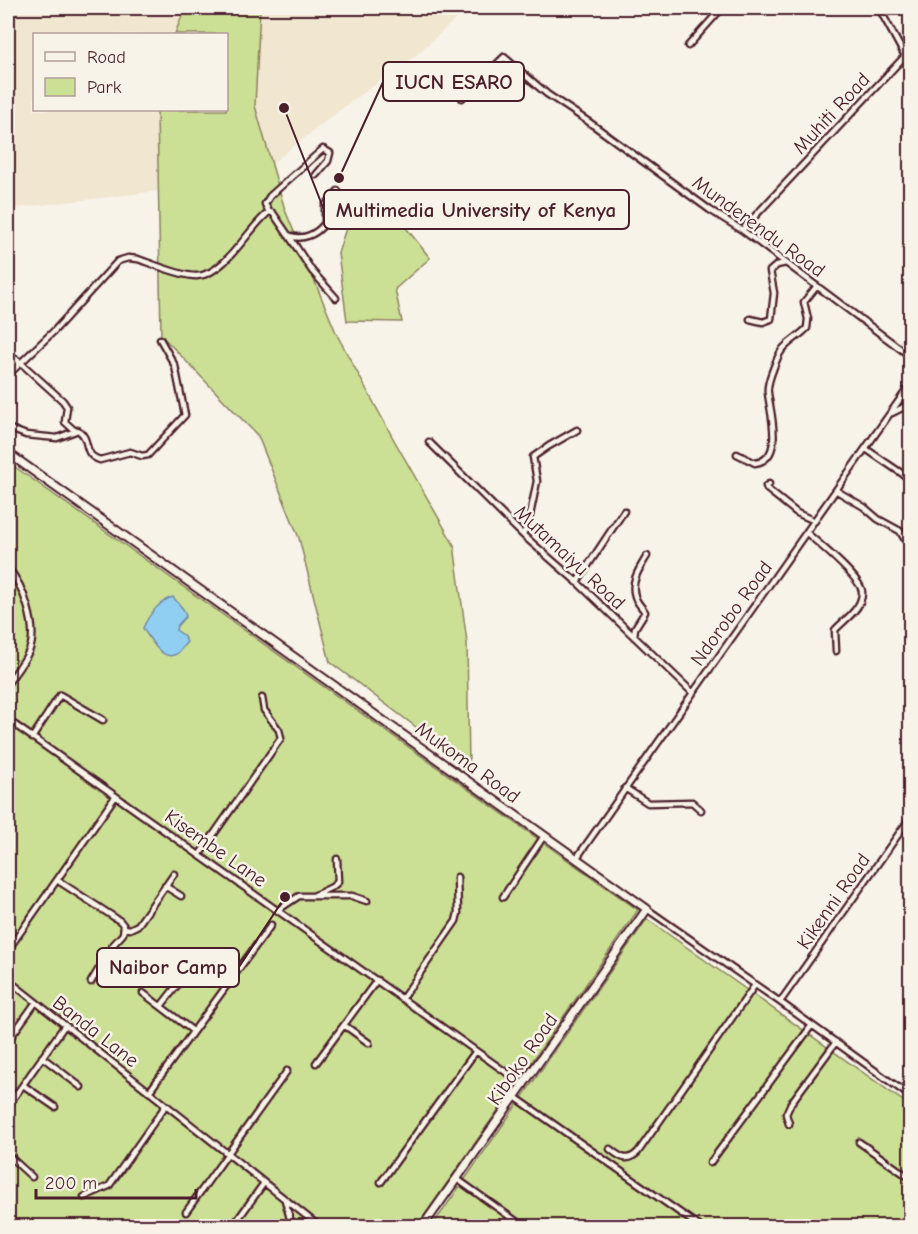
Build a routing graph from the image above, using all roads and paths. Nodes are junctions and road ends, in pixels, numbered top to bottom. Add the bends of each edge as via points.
1 (722, 8) edge
2 (879, 8) edge
3 (688, 46) dead end
4 (910, 50) edge
5 (905, 56) junction
6 (462, 98) dead end
7 (316, 175) dead end
8 (338, 191) dead end
9 (269, 212) junction
10 (742, 230) junction
11 (288, 235) junction
12 (786, 263) junction
13 (817, 286) junction
14 (336, 298) dead end
15 (750, 319) dead end
16 (160, 339) dead end
17 (8, 353) edge
18 (910, 356) edge
19 (21, 363) junction
20 (8, 375) edge
21 (910, 385) edge
22 (910, 404) edge
23 (890, 414) junction
24 (8, 428) edge
25 (74, 430) junction
26 (577, 430) dead end
27 (429, 442) dead end
28 (866, 449) junction
29 (8, 453) edge
30 (737, 454) dead end
31 (910, 478) edge
32 (769, 484) dead end
33 (837, 491) junction
34 (624, 511) dead end
35 (815, 521) junction
36 (807, 533) junction
37 (523, 535) junction
38 (910, 540) edge
39 (647, 556) dead end
40 (8, 568) edge
41 (577, 582) junction
42 (634, 636) junction
43 (836, 651) dead end
44 (8, 682) edge
45 (693, 693) junction
46 (262, 698) dead end
47 (8, 720) edge
48 (103, 720) dead end
49 (32, 738) junction
50 (625, 788) junction
51 (115, 797) junction
52 (701, 810) dead end
53 (910, 818) edge
54 (544, 836) junction
55 (200, 854) junction
56 (337, 859) dead end
57 (576, 859) junction
58 (174, 874) dead end
59 (457, 877) dead end
60 (57, 880) junction
61 (165, 886) junction
62 (181, 896) dead end
63 (313, 896) junction
64 (503, 897) dead end
65 (367, 901) dead end
66 (646, 909) junction
67 (278, 910) junction
68 (271, 925) dead end
69 (124, 928) junction
70 (8, 950) edge
71 (8, 980) edge
72 (377, 980) junction
73 (91, 982) dead end
74 (180, 983) dead end
75 (755, 985) junction
76 (143, 993) dead end
77 (402, 999) junction
78 (36, 1002) junction
79 (780, 1002) junction
80 (161, 1006) junction
81 (65, 1025) junction
82 (344, 1025) junction
83 (812, 1025) junction
84 (193, 1031) junction
85 (8, 1041) edge
86 (836, 1042) junction
87 (369, 1043) dead end
88 (476, 1051) junction
89 (42, 1058) junction
90 (316, 1062) dead end
91 (287, 1071) dead end
92 (524, 1084) junction
93 (23, 1085) junction
94 (81, 1087) dead end
95 (149, 1092) junction
96 (515, 1096) junction
97 (910, 1096) edge
98 (166, 1105) junction
99 (8, 1106) edge
100 (55, 1107) dead end
101 (789, 1124) dead end
102 (859, 1142) dead end
103 (610, 1149) dead end
104 (227, 1154) junction
105 (8, 1155) edge
106 (710, 1163) dead end
107 (32, 1177) dead end
108 (910, 1178) edge
109 (457, 1179) junction
110 (381, 1182) dead end
111 (264, 1183) junction
112 (84, 1197) dead end
113 (285, 1200) junction
114 (186, 1212) dead end
115 (233, 1227) edge
116 (292, 1227) edge
117 (319, 1227) edge
118 (423, 1227) edge
119 (523, 1227) edge
120 (699, 1227) edge

1 - 3 street
2 - 5 street
4 - 5 street, Muhiti Road
5 - 10 street, Muhiti Road
6 - 10 street, Munderendu Road via 504,57 547,94
7 - 9 street via 328,161 330,153 323,149 270,196 266,204
8 - 11 street via 325,206 326,219 320,229 301,238
9 - 11 street
9 - 19 street via 237,250 208,273 197,276 138,259 118,261
10 - 12 street, Munderendu Road
11 - 14 street
12 - 13 street, Munderendu Road
12 - 15 street via 770,271 774,293 771,319
13 - 18 street, Munderendu Road
13 - 30 street via 804,302 807,328 782,350 771,376 767,392 772,416 770,453 755,463
16 - 25 street via 176,366 185,415 161,442 148,455 130,452 100,460 90,454 82,432
17 - 19 street
19 - 20 street
19 - 25 street via 63,401 67,407 65,422
21 - 23 street, Ndorobo Road
22 - 23 street
23 - 28 street, Ndorobo Road
24 - 25 street via 26,435 57,438
26 - 37 street via 533,457 537,481
27 - 37 street, Mutamaiyu Road
28 - 31 street
28 - 33 street, Ndorobo Road
29 - 54 street, Mukoma Road
32 - 35 street via 767,489 797,513
33 - 35 street, Ndorobo Road
33 - 38 street
34 - 41 street
35 - 36 street, Ndorobo Road
36 - 43 street via 862,588 853,614 835,630
36 - 45 street, Ndorobo Road
37 - 41 street, Mutamaiyu Road
39 - 42 street via 635,576 634,596 645,612
40 - 44 street via 26,599 33,633 29,650
41 - 42 street, Mutamaiyu Road
42 - 45 street, Mutamaiyu Road
45 - 50 street, Ndorobo Road
46 - 55 street via 264,710 281,738
47 - 49 street, Kisembe Lane
48 - 49 street via 62,695
49 - 51 street, Kisembe Lane
50 - 52 street via 648,803 692,802
50 - 57 street, Ndorobo Road
51 - 55 street, Kisembe Lane
51 - 60 street
53 - 79 street, Kikenni Road
54 - 57 street, Mukoma Road
54 - 64 street
55 - 67 street, Kisembe Lane
56 - 63 street via 338,882
57 - 66 street, Mukoma Road
58 - 61 street
59 - 77 street via 456,921
60 - 69 street via 120,921
60 - 70 street
61 - 62 street
61 - 69 street via 138,925
63 - 65 street via 352,896
63 - 67 street via 296,897
66 - 75 street, Mukoma Road
66 - 92 street, Kiboko Road
67 - 72 street, Kisembe Lane
68 - 84 street
69 - 73 street
71 - 78 street, Banda Lane
72 - 77 street, Kisembe Lane
72 - 82 street
74 - 80 street
75 - 79 street, Mukoma Road
75 - 103 street via 638,1152 624,1159
76 - 80 street
77 - 88 street, Kisembe Lane
78 - 81 street, Banda Lane
78 - 85 street
79 - 83 street, Mukoma Road
80 - 84 street
81 - 89 street
81 - 95 street, Banda Lane
82 - 87 street
82 - 90 street
83 - 86 street, Mukoma Road
83 - 106 street
84 - 95 street
86 - 97 street, Mukoma Road
86 - 101 street via 791,1103 786,1114
88 - 92 street, Kisembe Lane
88 - 110 street
89 - 93 street
89 - 94 street
91 - 104 street
92 - 96 street, Kiboko Road
93 - 99 street
93 - 100 street
95 - 98 street, Banda Lane
96 - 109 street, Kiboko Road
96 - 120 street
98 - 104 street, Banda Lane
98 - 112 street via 109,1186
102 - 108 street
104 - 111 street, Banda Lane
104 - 114 street
105 - 107 street
109 - 118 street, Kiboko Road
109 - 119 street
111 - 113 street, Banda Lane
111 - 115 street
113 - 116 street
113 - 117 street, Banda Lane

